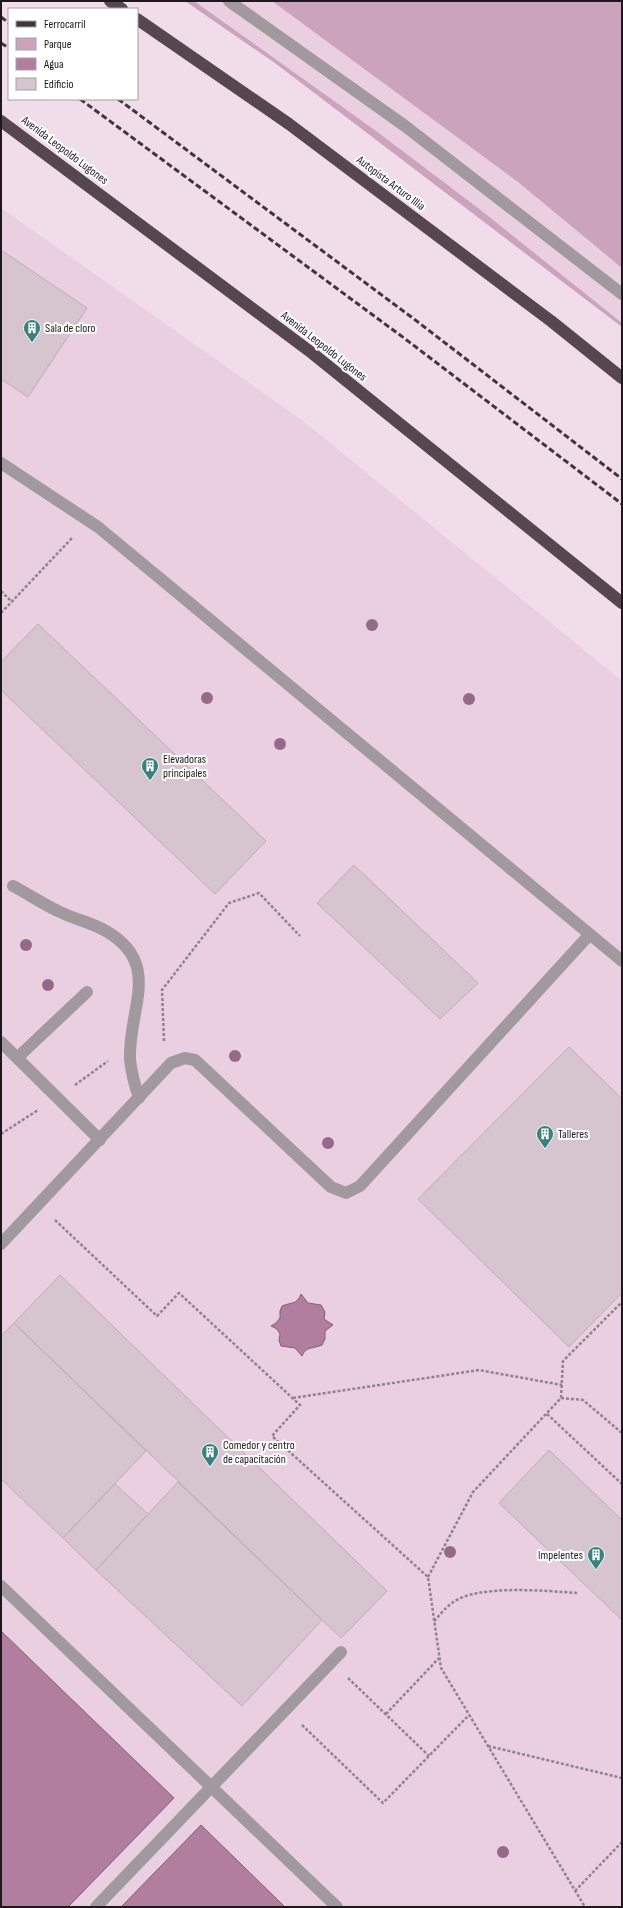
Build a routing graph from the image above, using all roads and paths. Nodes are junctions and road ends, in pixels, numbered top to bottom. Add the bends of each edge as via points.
1 (110, 1) edge
2 (229, 1) edge
3 (120, 8) edge
4 (138, 20) edge
5 (1, 121) edge
6 (622, 294) edge
7 (622, 378) edge
8 (1, 463) edge
9 (88, 521) junction
10 (1, 592) edge
11 (12, 602) junction
12 (622, 603) edge
13 (1, 613) edge
14 (13, 886) dead end
15 (590, 934) junction
16 (622, 961) edge
17 (86, 992) dead end
18 (1, 1042) edge
19 (17, 1058) junction
20 (139, 1098) junction
21 (100, 1140) junction
22 (38, 1205) junction
23 (1, 1244) edge
24 (622, 1302) edge
25 (562, 1385) junction
26 (293, 1398) junction
27 (561, 1398) junction
28 (547, 1414) junction
29 (622, 1433) edge
30 (622, 1484) edge
31 (428, 1577) junction
32 (1, 1586) edge
33 (577, 1593) dead end
34 (434, 1621) junction
35 (341, 1652) dead end
36 (439, 1657) junction
37 (332, 1662) junction
38 (286, 1710) junction
39 (386, 1714) junction
40 (469, 1715) junction
41 (488, 1746) junction
42 (429, 1756) junction
43 (622, 1778) edge
44 (212, 1788) junction
45 (622, 1842) edge
46 (575, 1891) junction
47 (96, 1907) edge
48 (337, 1907) edge
49 (584, 1907) edge

1 - 3 highway
2 - 6 lane via 405,126
4 - 7 highway, Autopista Arturo Illia via 289,124 551,321
5 - 12 highway, Avenida Leopoldo Lugones via 312,352
8 - 9 lane
9 - 11 path
9 - 15 lane
10 - 11 path
11 - 13 path
14 - 20 lane via 58,912 106,931 131,951 139,970 140,988 130,1059
15 - 16 lane
15 - 20 lane via 360,1186 346,1193 331,1187 195,1060 185,1058 171,1063
17 - 19 lane
18 - 19 lane
19 - 21 lane
20 - 21 lane
21 - 22 lane
22 - 23 lane
22 - 26 path via 156,1316 179,1293
24 - 25 path via 563,1361
25 - 26 path via 480,1370
25 - 27 path
26 - 31 path via 300,1404 272,1436
27 - 28 path
27 - 29 path via 583,1400
28 - 30 path
28 - 31 path via 473,1492
31 - 34 path
32 - 44 lane
33 - 34 path via 525,1590 473,1593 452,1602
34 - 36 path
35 - 37 lane
36 - 39 path
36 - 40 path via 441,1668
37 - 38 lane
37 - 39 path
38 - 42 path via 383,1803
38 - 44 lane
39 - 42 path
40 - 41 path
40 - 42 path
41 - 43 path
41 - 46 path
44 - 47 lane
44 - 48 lane
45 - 46 path
46 - 49 path

